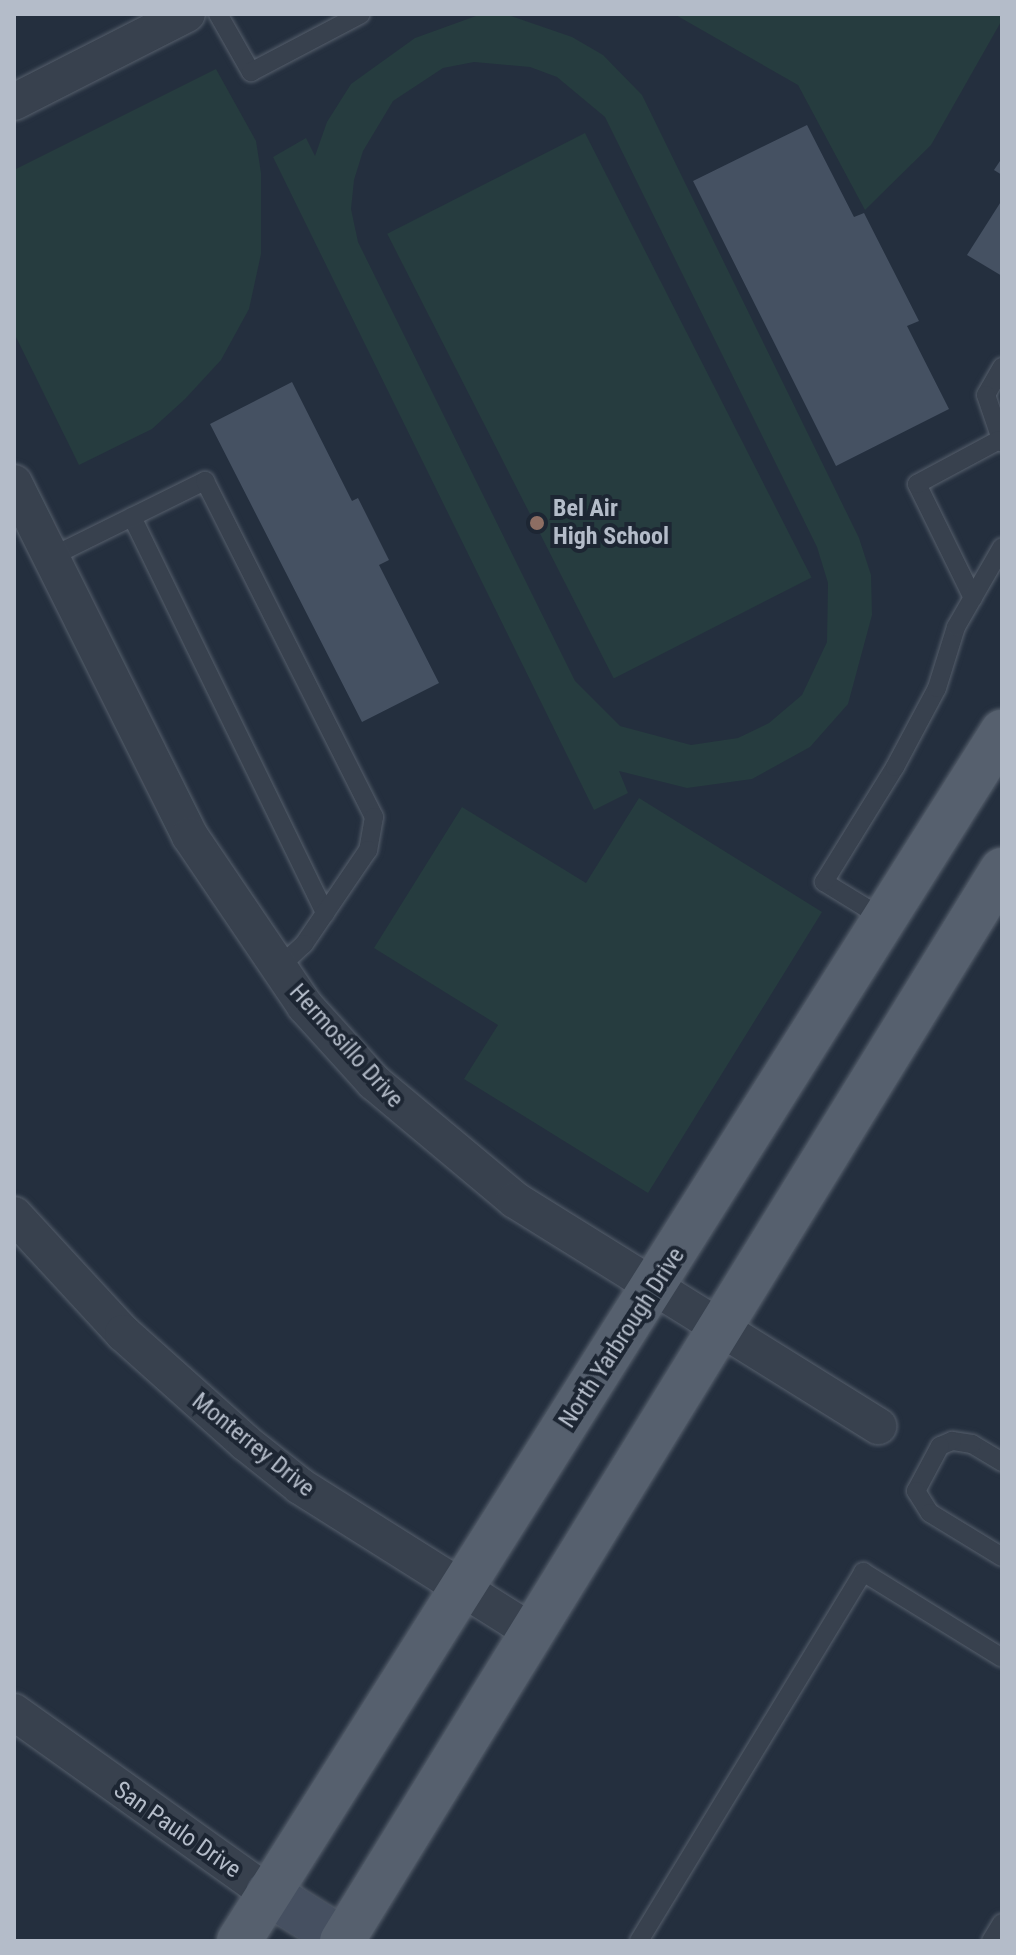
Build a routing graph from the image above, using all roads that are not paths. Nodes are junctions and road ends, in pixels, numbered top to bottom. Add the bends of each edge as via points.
1 (193, 14) edge
2 (361, 14) edge
3 (14, 102) edge
4 (1002, 367) edge
5 (1000, 441) edge
6 (14, 483) edge
7 (132, 517) junction
8 (1002, 547) edge
9 (51, 557) junction
10 (973, 598) junction
11 (1002, 732) edge
12 (1002, 870) edge
13 (325, 913) junction
14 (886, 920) junction
15 (278, 968) junction
16 (14, 1215) edge
17 (653, 1290) junction
18 (718, 1328) junction
19 (878, 1426) dead end
20 (1002, 1462) edge
21 (1002, 1557) edge
22 (460, 1589) junction
23 (529, 1630) junction
24 (1002, 1658) edge
25 (14, 1712) edge
26 (268, 1893) junction
27 (1002, 1923) edge
28 (239, 1941) edge
29 (343, 1941) edge
30 (639, 1941) edge
31 (991, 1941) edge

1 - 2 lane via 251,72
1 - 3 street
4 - 5 lane via 986,395
5 - 10 lane via 917,484
6 - 9 street, Hermosillo Drive
7 - 9 lane
7 - 13 lane
7 - 13 lane via 205,481 374,817 368,850
8 - 10 lane
9 - 15 street, Hermosillo Drive via 190,836
10 - 14 lane via 956,627 923,714 824,882
11 - 14 main road, North Yarbrough Drive
12 - 18 main road
13 - 15 lane via 304,944
14 - 17 main road, North Yarbrough Drive
15 - 17 street, Hermosillo Drive via 374,1082 438,1141 515,1200
16 - 22 street, Monterrey Drive via 123,1333 246,1443 300,1486
17 - 18 street, Hermosillo Drive
17 - 22 main road, North Yarbrough Drive
18 - 19 street, Hermosillo Drive
18 - 23 main road
20 - 21 lane via 972,1444 952,1441 940,1446 916,1491 930,1513
22 - 23 street, Monterrey Drive
22 - 26 main road, North Yarbrough Drive
23 - 29 main road
24 - 30 lane via 863,1572
25 - 26 street, San Paulo Drive
26 - 28 main road, North Yarbrough Drive
26 - 29 street, San Paulo Drive
27 - 31 lane

